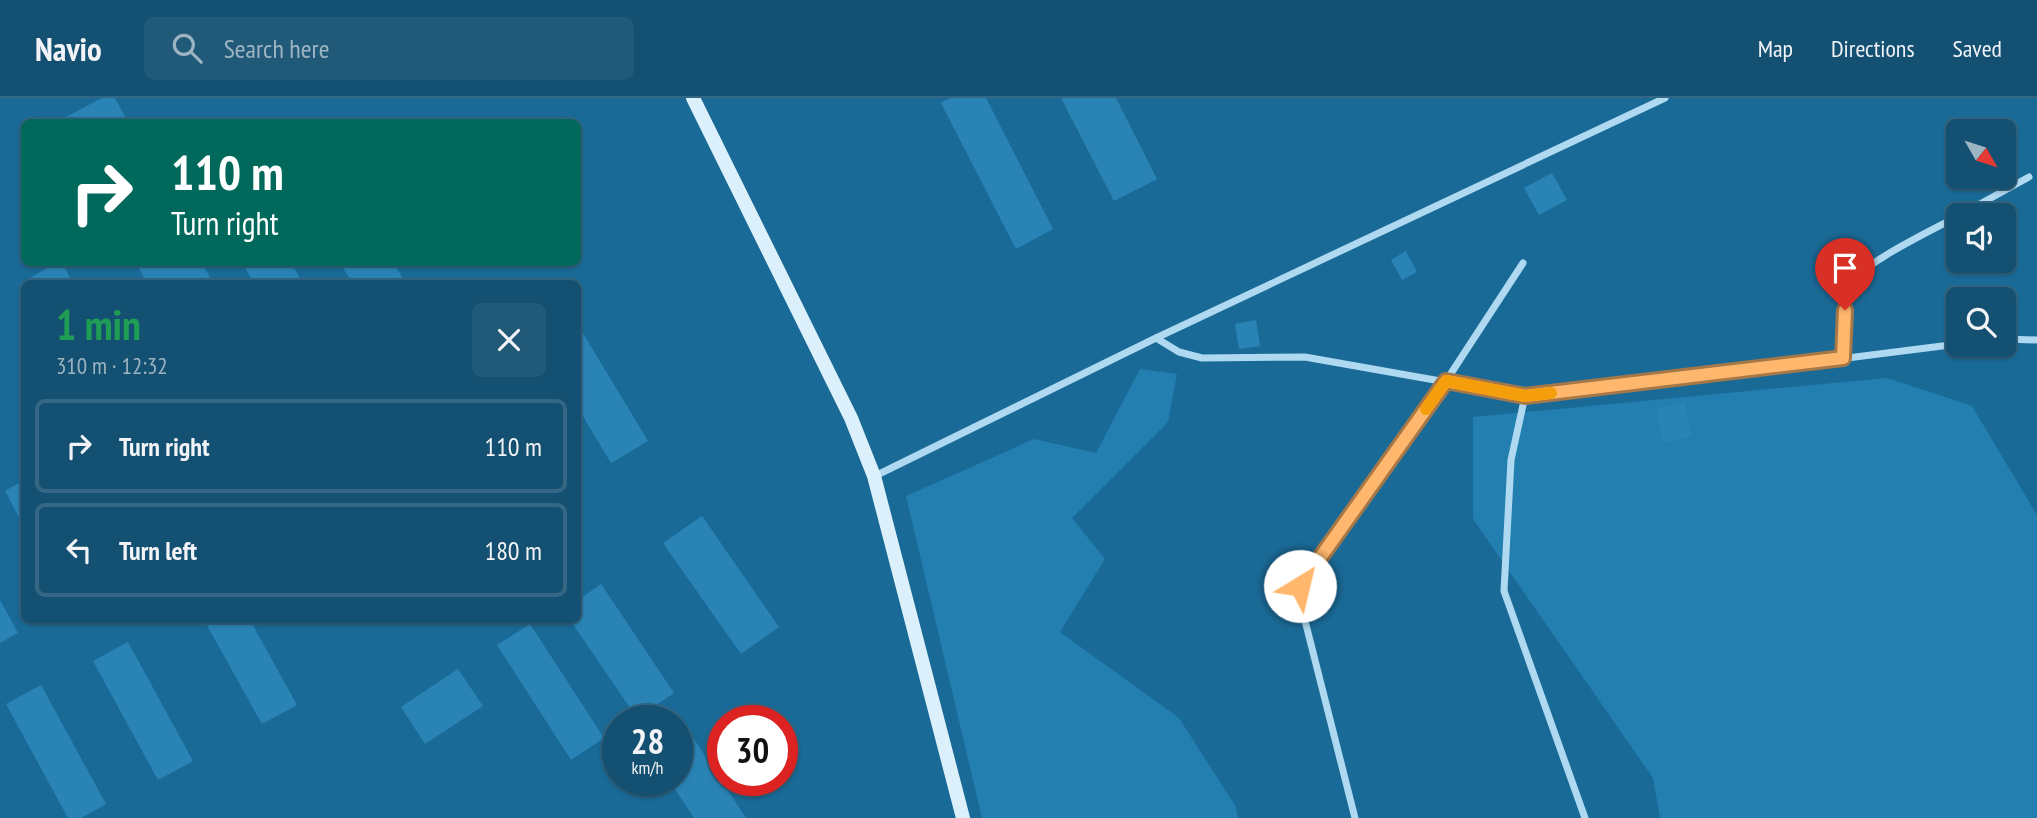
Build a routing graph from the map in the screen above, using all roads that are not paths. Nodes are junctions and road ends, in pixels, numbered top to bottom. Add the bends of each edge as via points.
1 (693, 98) edge
2 (1665, 98) edge
3 (2029, 177) dead end
4 (1982, 203) edge
5 (1946, 223) edge
6 (1523, 263) dead end
7 (1156, 338) junction
8 (2016, 339) edge
9 (2037, 340) edge
10 (1946, 345) edge
11 (1843, 358) junction
12 (1446, 381) junction
13 (1525, 396) junction
14 (874, 476) junction
15 (963, 818) edge
16 (1355, 818) edge
17 (1585, 818) edge

1 - 14 street via 851,418
2 - 7 street
3 - 4 street
5 - 11 street via 1871,264 1849,285
6 - 12 street
7 - 12 street via 1179,352 1202,358 1305,357
7 - 14 street
8 - 9 street
10 - 11 street
11 - 13 street
12 - 13 street
12 - 16 street via 1298,593
13 - 17 street via 1511,460 1504,590
14 - 15 street

